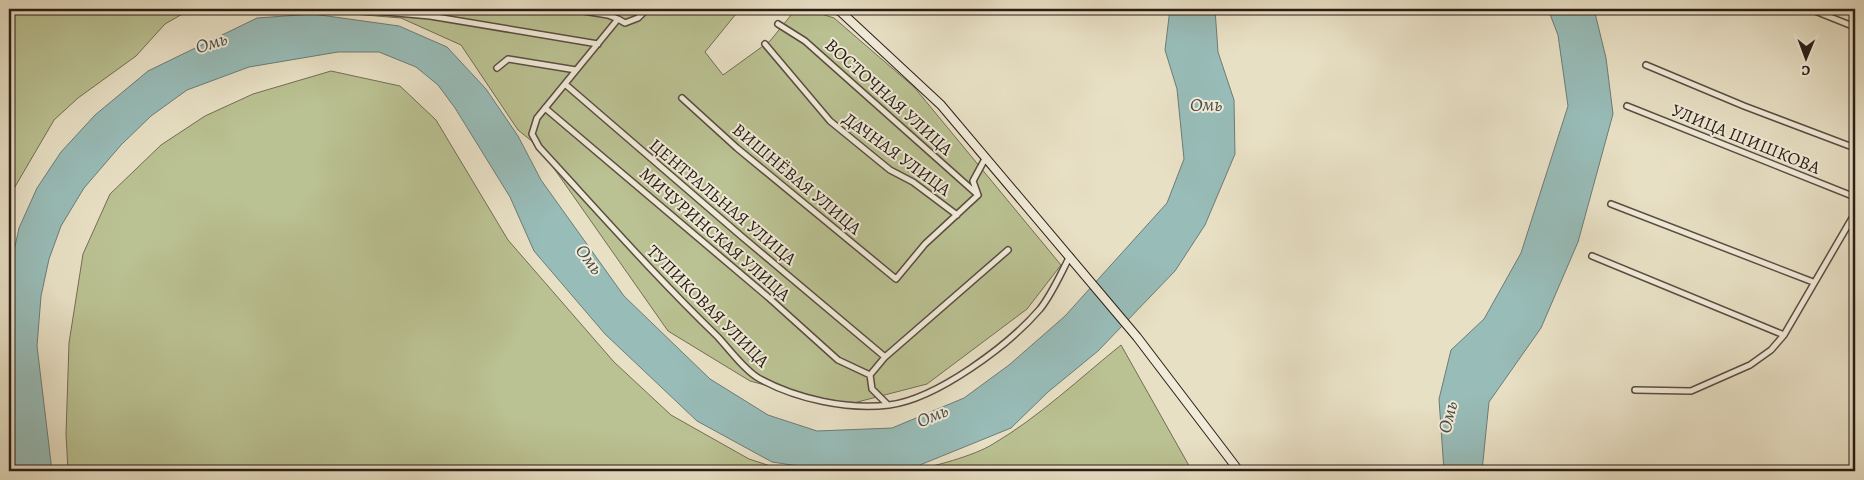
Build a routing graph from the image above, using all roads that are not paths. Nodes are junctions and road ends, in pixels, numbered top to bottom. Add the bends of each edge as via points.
1 (345, 9) edge
2 (351, 9) edge
3 (571, 9) edge
4 (647, 9) edge
5 (830, 9) edge
6 (1810, 9) edge
7 (843, 10) edge
8 (262, 11) dead end
9 (618, 20) junction
10 (778, 24) dead end
11 (1855, 27) edge
12 (598, 44) junction
13 (765, 44) dead end
14 (1646, 65) dead end
15 (496, 68) dead end
16 (576, 70) junction
17 (565, 84) junction
18 (682, 98) dead end
19 (1627, 106) dead end
20 (545, 108) junction
21 (1855, 148) edge
22 (986, 157) junction
23 (978, 195) junction
24 (1855, 197) edge
25 (1612, 204) dead end
26 (1855, 213) edge
27 (957, 215) junction
28 (1008, 250) dead end
29 (1592, 256) dead end
30 (1072, 258) junction
31 (1813, 282) junction
32 (1784, 335) junction
33 (885, 356) junction
34 (870, 375) junction
35 (1635, 390) dead end
36 (888, 405) junction
37 (1239, 471) edge

1 - 8 street
2 - 12 street via 430,16
3 - 9 street via 608,15
4 - 9 street via 638,18 625,23
5 - 7 street
6 - 11 street
7 - 22 main road via 941,105
9 - 12 street
10 - 23 street, ВОСТОЧНАЯ УЛИЦА via 805,41
12 - 16 street
13 - 27 street, ДАЧНАЯ УЛИЦА via 830,121 890,170 913,182
14 - 21 street
15 - 16 street via 508,59
16 - 17 street
17 - 20 street
17 - 33 street, ЦЕНТРАЛЬНАЯ УЛИЦА
18 - 27 street, ВИШНЁВАЯ УЛИЦА via 896,279 925,244
19 - 24 street, УЛИЦА ШИШКОВА
20 - 34 street, МИЧУРИНСКАЯ УЛИЦА via 838,360
20 - 36 street, ТУПИКОВАЯ УЛИЦА via 536,118 532,134 538,147 759,378 790,392 823,401
22 - 23 street via 973,181
22 - 30 main road
23 - 27 street
25 - 31 street
26 - 31 street
28 - 33 street
29 - 32 street
30 - 36 street, ТУПИКОВАЯ УЛИЦА via 1041,307 1014,335 937,388
30 - 37 main road
31 - 32 street
32 - 35 street via 1771,350 1750,365 1691,391
33 - 34 street
34 - 36 street via 872,389

